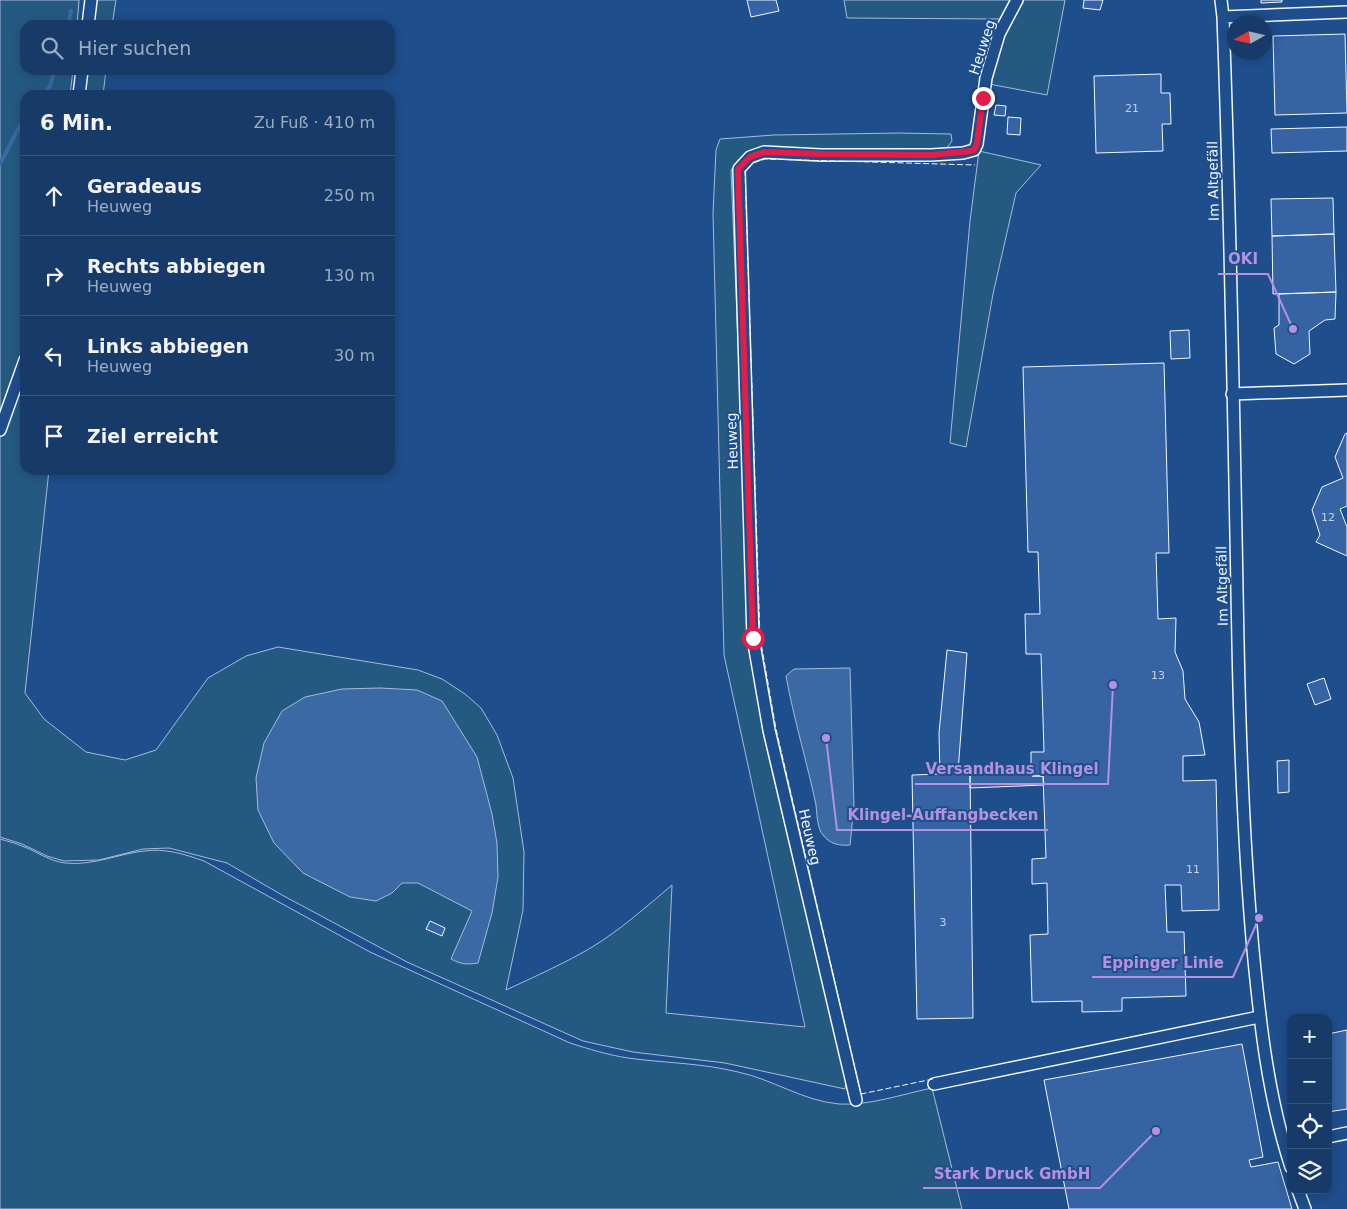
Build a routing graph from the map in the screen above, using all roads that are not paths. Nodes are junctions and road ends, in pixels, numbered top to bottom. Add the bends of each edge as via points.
1 (91, 0) edge
2 (1017, 0) edge
3 (1221, 0) edge
4 (1347, 12) edge
5 (1223, 17) junction
6 (89, 20) edge
7 (81, 75) edge
8 (80, 90) edge
9 (20, 374) edge
10 (1347, 390) edge
11 (1232, 394) junction
12 (0, 430) edge
13 (1259, 1016) junction
14 (934, 1084) dead end
15 (856, 1100) dead end
16 (1347, 1133) edge
17 (1332, 1136) edge
18 (1287, 1144) edge
19 (1299, 1194) edge
20 (1305, 1209) edge

1 - 6 street
2 - 15 street, Heuweg via 999,34 986,78 974,150 931,155 764,152 750,157 738,169 753,638 769,730
3 - 5 street, Im Altgefäll
4 - 5 street
5 - 11 street, Im Altgefäll
7 - 8 street
9 - 12 street
10 - 11 street
11 - 13 street, Im Altgefäll via 1246,878
13 - 14 street
13 - 18 street, Im Altgefäll via 1270,1084
16 - 17 street
19 - 20 street

